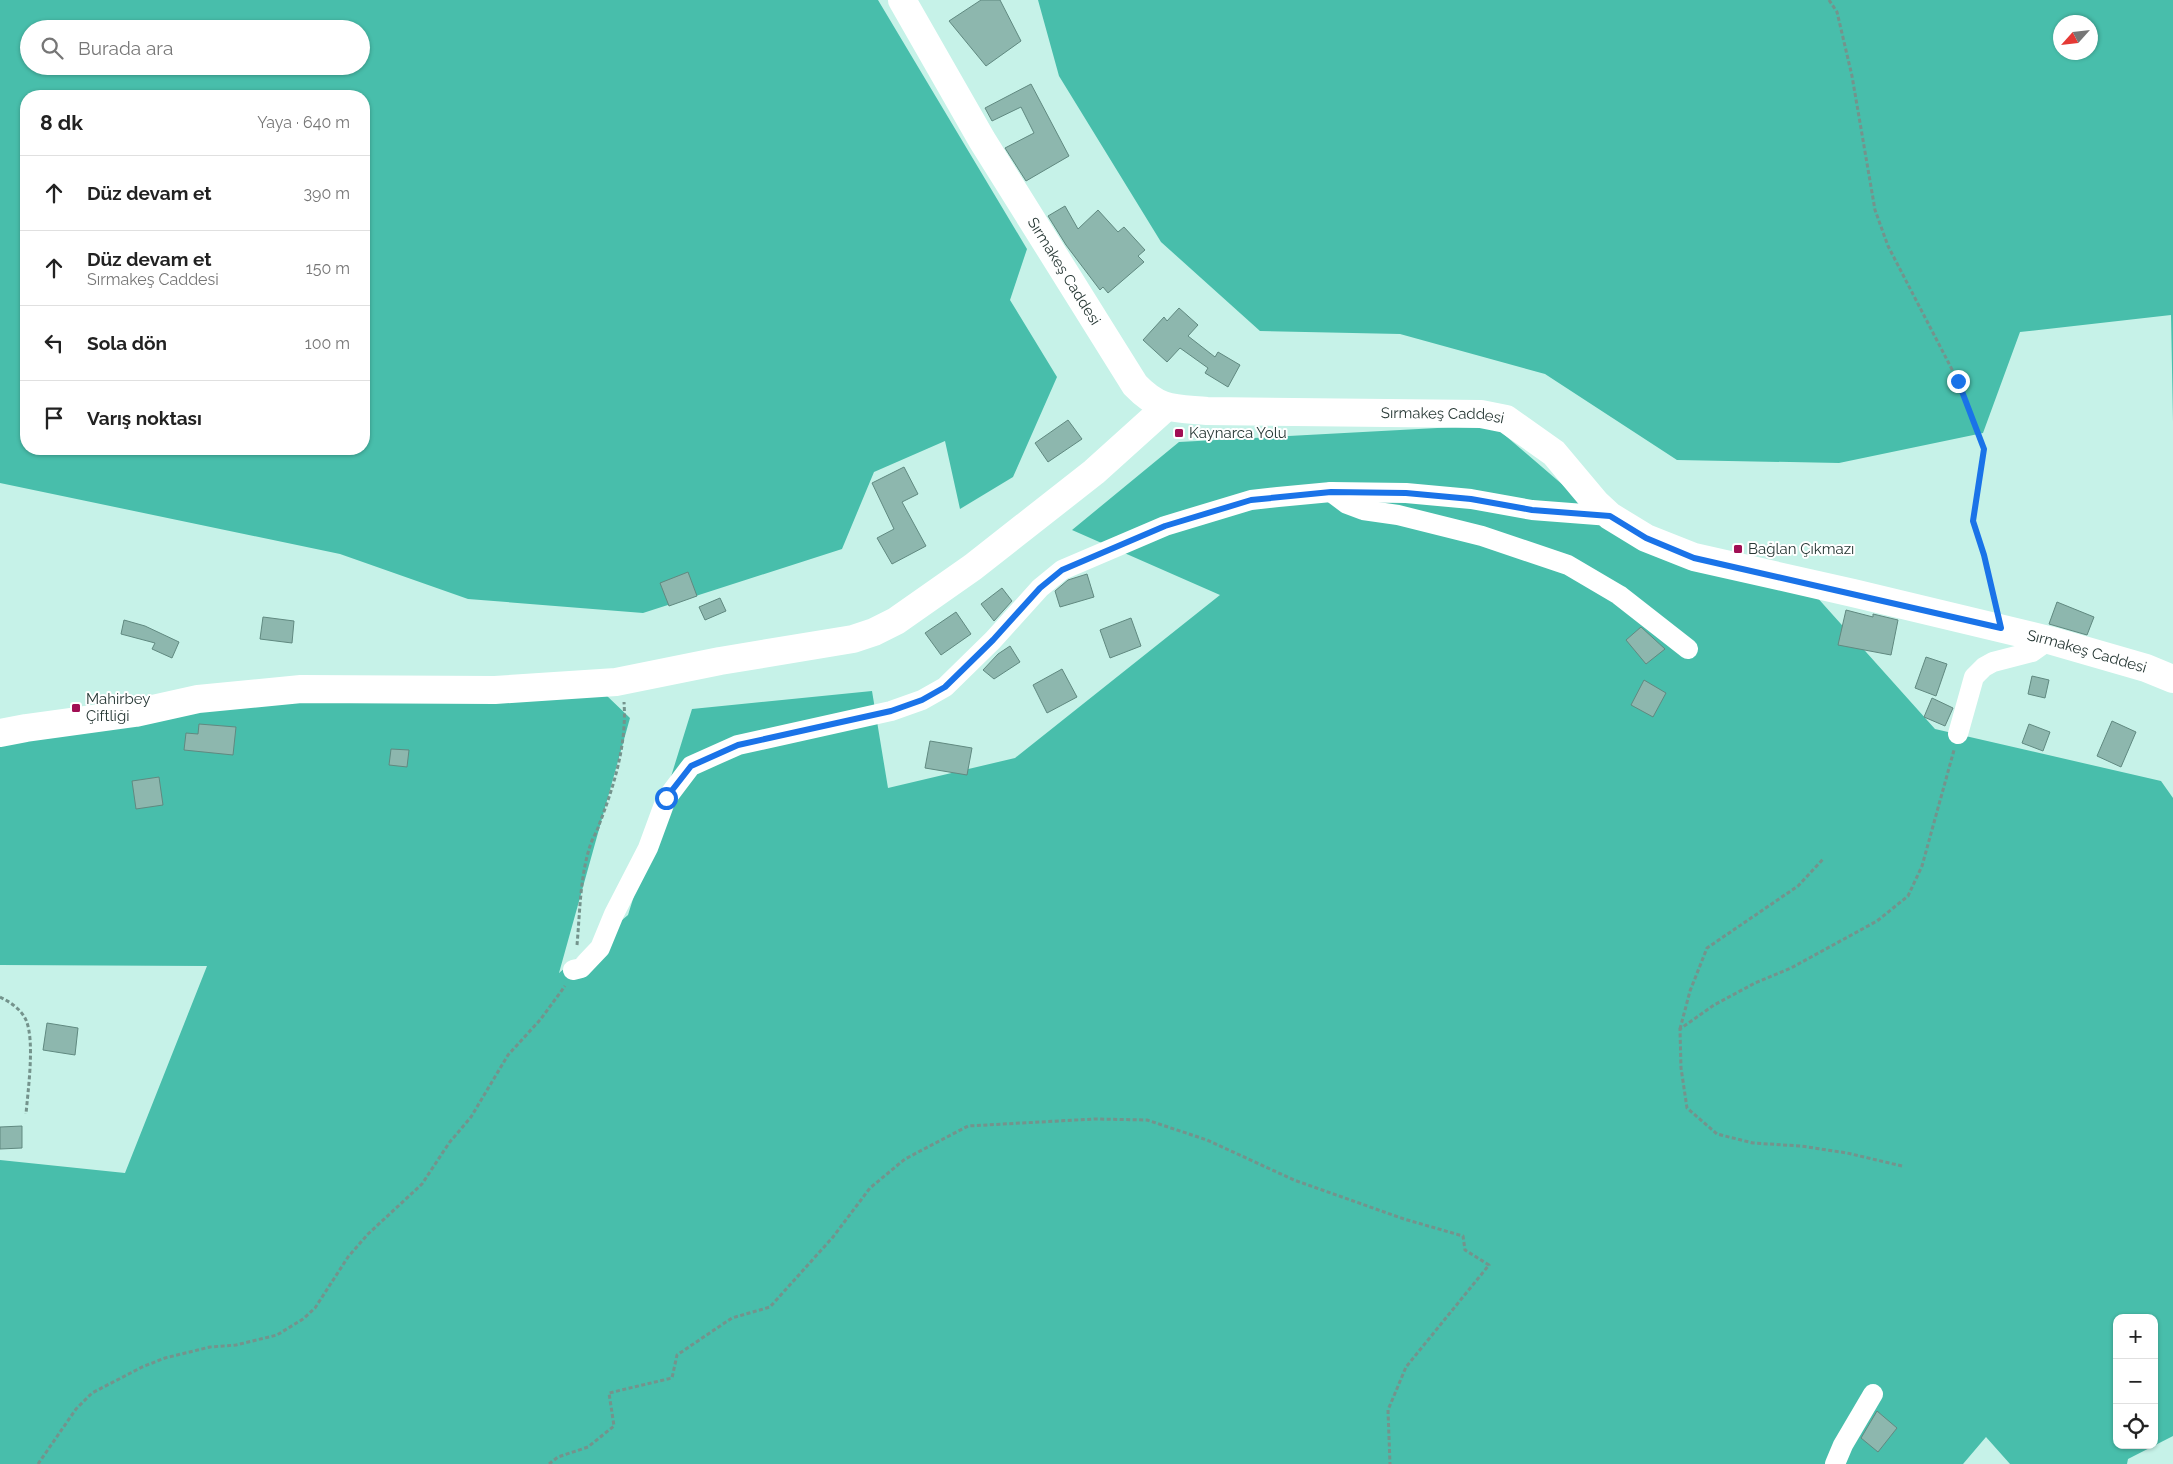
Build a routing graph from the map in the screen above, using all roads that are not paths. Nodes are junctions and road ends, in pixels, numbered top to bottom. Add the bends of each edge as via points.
1 (902, 0) edge
2 (1165, 408) junction
3 (1331, 492) junction
4 (1610, 516) junction
5 (2049, 640) junction
6 (1688, 649) dead end
7 (2173, 679) edge
8 (0, 733) edge
9 (1958, 734) road end
10 (573, 970) road end
11 (1873, 1394) dead end
12 (1835, 1464) edge

1 - 2 main road, Sırmakeş Caddesi via 982,140 1135,385 1148,399
2 - 4 main road, Sırmakeş Caddesi via 1481,414 1506,420 1554,453
2 - 8 main road via 1094,472 973,567 896,621 853,639 616,682 495,690 301,689 198,699 134,713
3 - 4 street via 1406,493 1471,499 1532,510
3 - 6 street via 1347,504 1363,510 1398,515 1482,536 1568,565 1620,594
3 - 10 street via 1251,500 1198,515 1062,570 1040,588 945,687 922,700 891,711 738,745 691,766 666,798 648,848 600,948 581,968
4 - 5 main road, Sırmakeş Caddesi via 1646,538 1694,558
5 - 7 main road, Sırmakeş Caddesi
5 - 9 street via 2032,652 1984,667 1974,678
11 - 12 street

